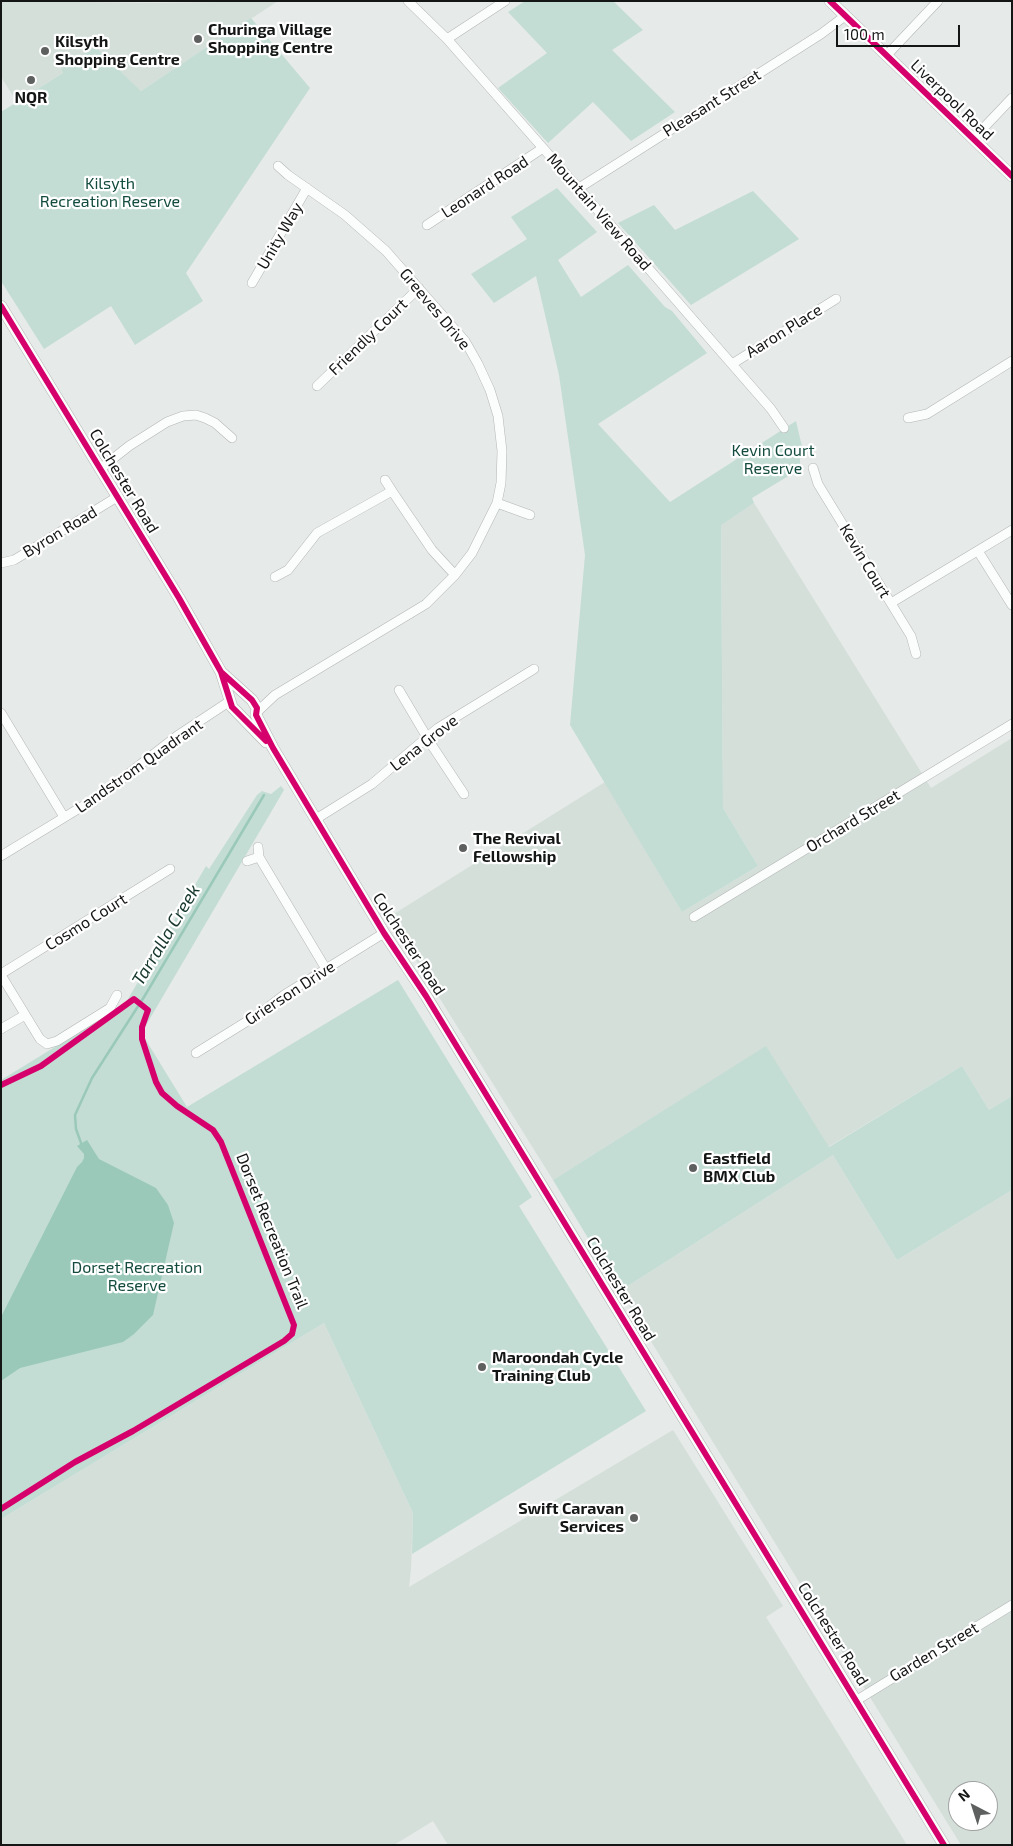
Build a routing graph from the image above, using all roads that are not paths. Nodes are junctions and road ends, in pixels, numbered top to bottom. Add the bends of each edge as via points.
1 (408, 1) edge
2 (505, 1) edge
3 (830, 1) edge
4 (938, 1) edge
5 (845, 16) junction
6 (447, 39) junction
7 (886, 56) junction
8 (1012, 98) edge
9 (973, 139) junction
10 (543, 148) junction
11 (278, 166) dead end
12 (1012, 176) edge
13 (307, 188) junction
14 (579, 188) junction
15 (426, 225) dead end
16 (252, 283) dead end
17 (419, 288) junction
18 (836, 299) dead end
19 (3, 311) edge
20 (1012, 360) edge
21 (732, 364) junction
22 (318, 386) dead end
23 (908, 418) dead end
24 (784, 428) dead end
25 (232, 438) dead end
26 (814, 468) dead end
27 (100, 469) junction
28 (385, 480) dead end
29 (392, 491) junction
30 (118, 496) junction
31 (497, 503) junction
32 (530, 515) dead end
33 (1012, 530) edge
34 (978, 551) junction
35 (1, 563) edge
36 (456, 574) junction
37 (275, 577) dead end
38 (891, 603) junction
39 (1012, 605) edge
40 (916, 654) dead end
41 (534, 668) dead end
42 (221, 672) junction
43 (399, 690) dead end
44 (275, 695) junction
45 (249, 697) junction
46 (232, 704) junction
47 (1, 713) edge
48 (253, 715) junction
49 (1012, 724) edge
50 (427, 736) junction
51 (464, 794) dead end
52 (64, 817) junction
53 (316, 819) junction
54 (258, 847) dead end
55 (1, 856) edge
56 (259, 857) junction
57 (247, 861) dead end
58 (170, 869) dead end
59 (694, 917) dead end
60 (384, 933) junction
61 (326, 969) junction
62 (1, 974) edge
63 (117, 994) dead end
64 (25, 1015) junction
65 (1, 1029) edge
66 (196, 1053) dead end
67 (1012, 1605) edge
68 (857, 1700) junction
69 (944, 1845) edge

1 - 6 street, Mountain View Road
2 - 6 street
3 - 5 main road, Liverpool Road
4 - 7 street
5 - 7 main road, Liverpool Road
5 - 14 street, Pleasant Street
6 - 10 street, Mountain View Road
7 - 9 main road, Liverpool Road
8 - 9 street
9 - 12 main road, Liverpool Road
10 - 14 street, Mountain View Road
10 - 15 street, Leonard Road
11 - 13 street, Greeves Drive
13 - 16 street, Unity Way
13 - 17 street, Greeves Drive via 345,215 386,251
14 - 21 street, Mountain View Road
17 - 22 street, Friendly Court
17 - 31 street, Greeves Drive via 465,341 490,390 498,416 502,451
18 - 21 street, Aaron Place
19 - 27 main road, Colchester Road
20 - 23 street via 927,414
21 - 24 street, Mountain View Road
25 - 27 street via 205,418 183,416 167,422 129,446
26 - 38 street, Kevin Court via 818,484
27 - 30 main road, Colchester Road
28 - 29 street
29 - 36 street via 432,550
29 - 37 street via 317,533 288,570
30 - 35 street, Byron Road via 14,560
30 - 42 main road, Colchester Road
31 - 32 street
31 - 36 street, Greeves Drive via 472,553
33 - 34 street
34 - 38 street
34 - 39 street
36 - 44 street, Greeves Drive via 426,604
38 - 40 street, Kevin Court via 911,636
41 - 50 street, Lena Grove
42 - 45 main road, Colchester Road
42 - 46 main road, Colchester Road
43 - 50 street
44 - 45 street, Greeves Drive
44 - 48 street, Greeves Drive
45 - 46 main road via 236,694
45 - 48 main road, Colchester Road
46 - 48 main road
46 - 52 street, Landstrom Quadrant via 178,736 101,795
47 - 52 street, Landstrom Quadrant
48 - 53 main road, Colchester Road
49 - 59 street, Orchard Street
50 - 51 street
50 - 53 street, Lena Grove via 372,784
52 - 55 street, Landstrom Quadrant
53 - 60 main road, Colchester Road
54 - 56 street
56 - 57 street
56 - 61 street
58 - 62 street, Cosmo Court
60 - 61 street, Grierson Drive
60 - 68 main road, Colchester Road via 426,996
61 - 66 street, Grierson Drive
62 - 64 street
63 - 64 street via 110,1008 52,1043 47,1044 40,1039
64 - 65 street
67 - 68 street, Garden Street
68 - 69 main road, Colchester Road

